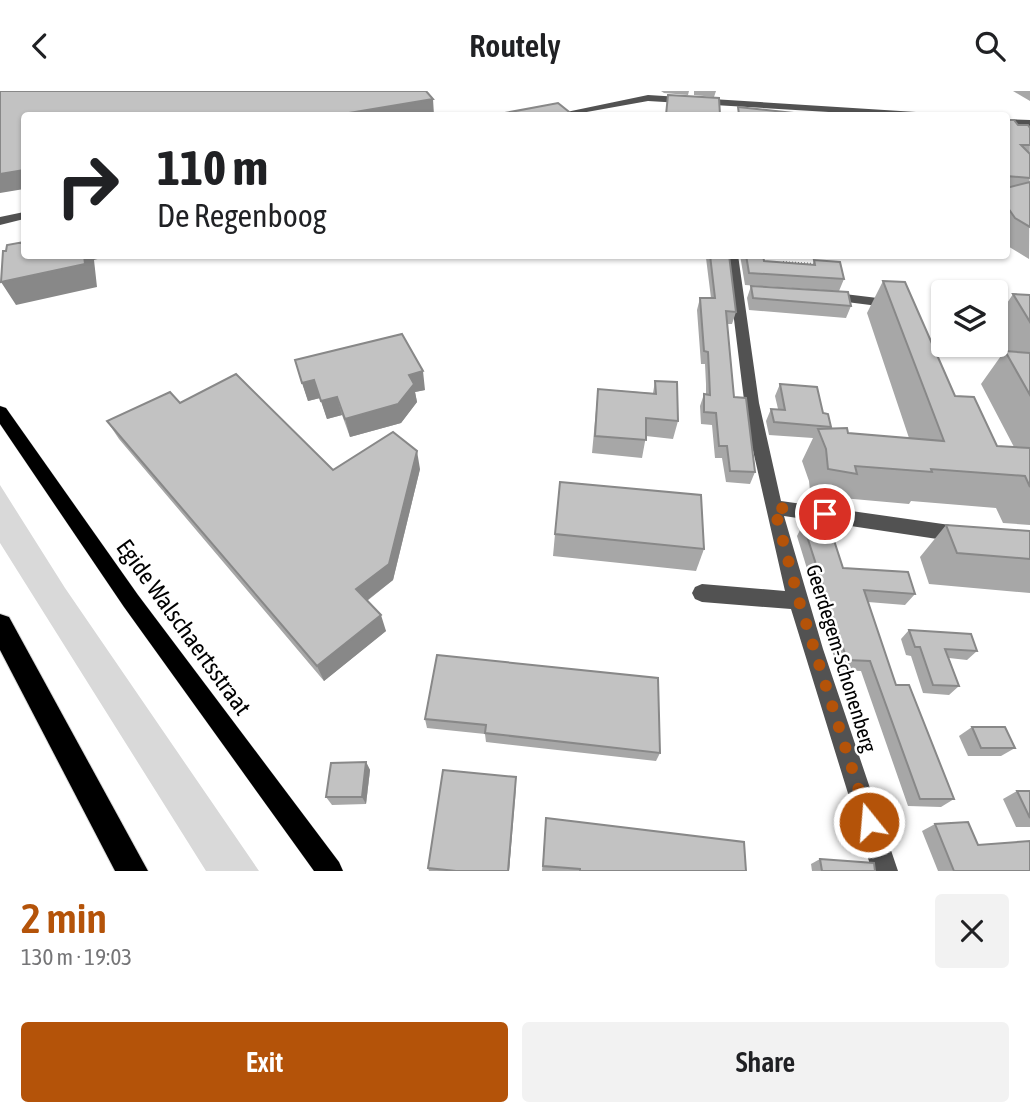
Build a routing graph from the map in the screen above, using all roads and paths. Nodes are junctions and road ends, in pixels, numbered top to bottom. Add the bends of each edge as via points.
1 (724, 97) edge
2 (574, 112) edge
3 (884, 112) edge
4 (1010, 122) edge
5 (1018, 123) junction
6 (1030, 123) edge
7 (1030, 128) edge
8 (21, 217) edge
9 (0, 221) edge
10 (734, 259) edge
11 (784, 262) edge
12 (823, 265) edge
13 (820, 296) edge
14 (901, 306) edge
15 (0, 412) edge
16 (774, 507) junction
17 (976, 537) edge
18 (702, 593) dead end
19 (799, 601) junction
20 (0, 625) edge
21 (132, 871) edge
22 (330, 871) edge
23 (885, 871) edge

1 - 2 street via 648,99
1 - 3 street
4 - 5 street
5 - 6 street
5 - 7 street
8 - 9 street
10 - 16 street, Geerdegem-Schonenberg via 745,291 755,423
11 - 12 path
13 - 14 street
15 - 22 main road, Egide Walschaertsstraat via 131,601
16 - 17 street
16 - 19 street, Geerdegem-Schonenberg
18 - 19 street
19 - 23 street, Geerdegem-Schonenberg
20 - 21 highway

